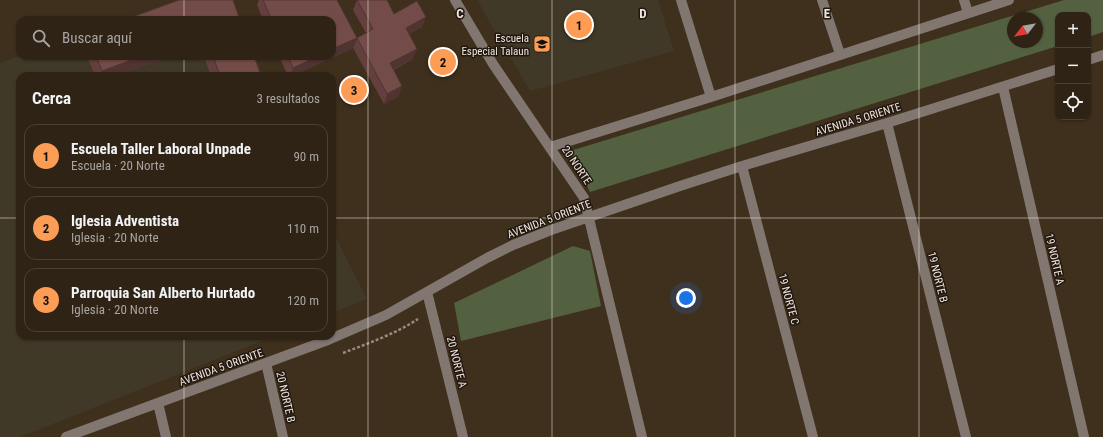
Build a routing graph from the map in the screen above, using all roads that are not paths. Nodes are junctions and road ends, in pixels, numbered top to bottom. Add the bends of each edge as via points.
1 (455, 0) edge
2 (681, 0) edge
3 (822, 0) edge
4 (964, 0) edge
5 (1009, 0) edge
6 (968, 13) junction
7 (840, 54) junction
8 (1103, 55) edge
9 (1091, 59) edge
10 (1055, 71) edge
11 (1003, 87) junction
12 (711, 97) junction
13 (886, 123) junction
14 (550, 147) junction
15 (742, 166) junction
16 (589, 216) junction
17 (426, 292) junction
18 (336, 337) edge
19 (328, 340) edge
20 (266, 363) junction
21 (158, 403) junction
22 (66, 437) edge
23 (166, 437) edge
24 (283, 437) edge
25 (463, 437) edge
26 (642, 437) edge
27 (813, 437) edge
28 (966, 437) edge
29 (1084, 437) edge

1 - 14 street, 20 NORTE via 493,64
2 - 12 street
3 - 7 street
4 - 6 street
5 - 6 street
6 - 7 street
7 - 12 street
8 - 9 street
10 - 11 street, AVENIDA 5 ORIENTE
11 - 13 street, AVENIDA 5 ORIENTE
11 - 29 street, 19 NORTE A
12 - 14 street
13 - 15 street, AVENIDA 5 ORIENTE
13 - 28 street, 19 NORTE B
14 - 16 street, 20 NORTE via 584,198
15 - 16 street, AVENIDA 5 ORIENTE
15 - 27 street, 19 NORTE C
16 - 17 street, AVENIDA 5 ORIENTE via 513,245
16 - 26 street, 20 NORTE
17 - 18 street, AVENIDA 5 ORIENTE via 386,315
17 - 25 street, 20 NORTE A
19 - 20 street, AVENIDA 5 ORIENTE
20 - 21 street, AVENIDA 5 ORIENTE
20 - 24 street, 20 NORTE B
21 - 22 street, AVENIDA 5 ORIENTE
21 - 23 street

